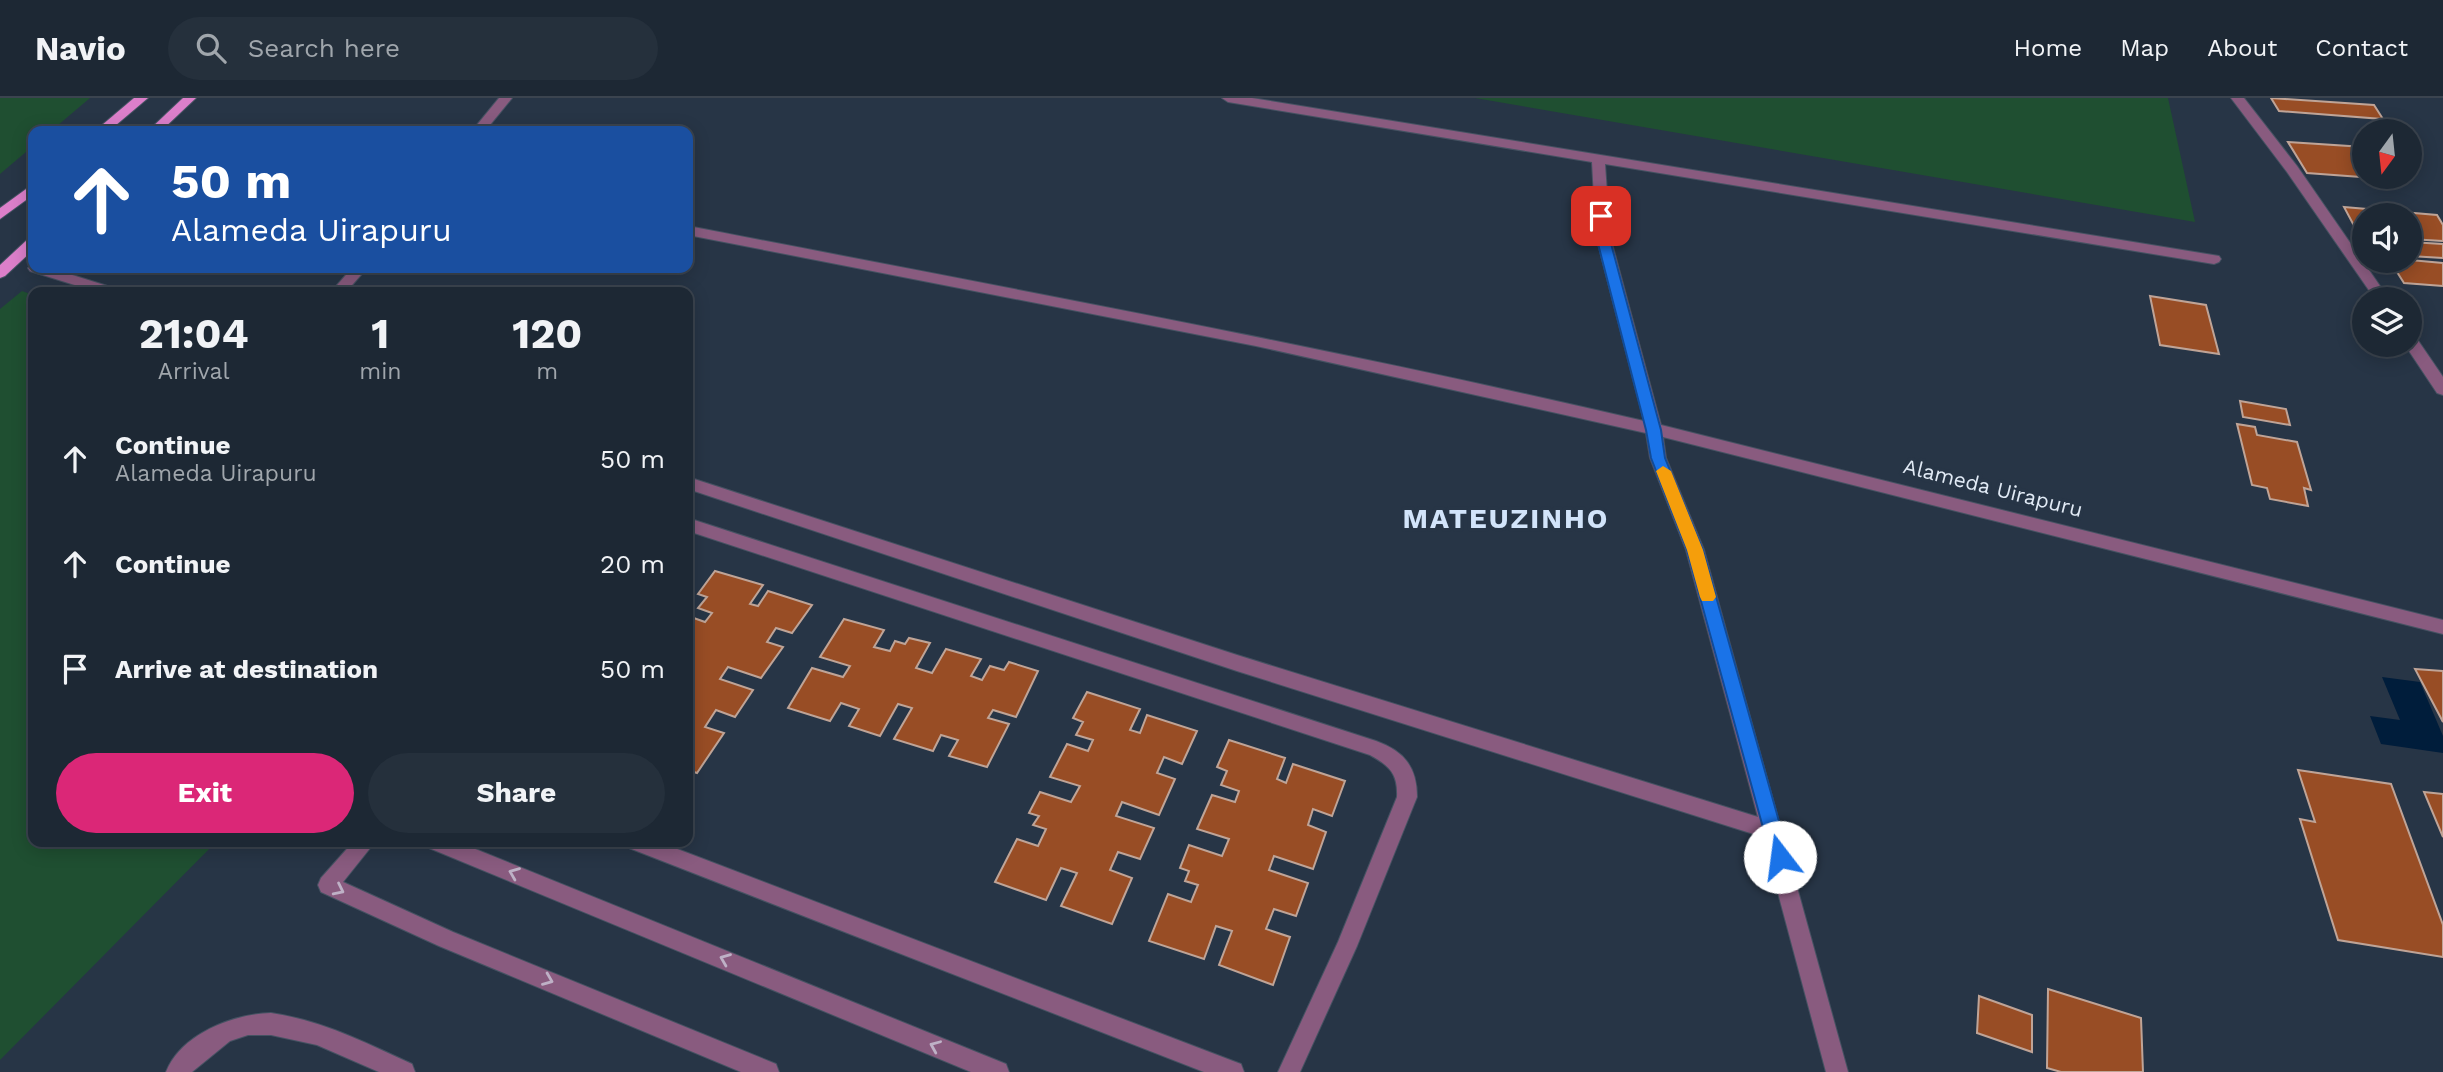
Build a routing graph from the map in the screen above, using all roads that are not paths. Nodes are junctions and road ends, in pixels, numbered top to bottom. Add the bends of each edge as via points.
1 (142, 98) edge
2 (190, 98) edge
3 (506, 98) edge
4 (1228, 98) edge
5 (2237, 98) edge
6 (107, 126) edge
7 (159, 126) edge
8 (482, 126) edge
9 (1598, 158) junction
10 (28, 192) edge
11 (0, 215) edge
12 (693, 231) edge
13 (28, 247) edge
14 (2214, 259) dead end
15 (13, 261) junction
16 (28, 266) edge
17 (0, 273) edge
18 (50, 273) edge
19 (355, 273) edge
20 (95, 287) edge
21 (343, 287) edge
22 (2374, 287) edge
23 (2421, 357) edge
24 (2443, 389) edge
25 (1654, 430) junction
26 (693, 485) edge
27 (693, 526) edge
28 (2443, 627) edge
29 (1773, 831) junction
30 (361, 847) edge
31 (448, 847) edge
32 (649, 847) edge
33 (1835, 1065) edge
34 (177, 1072) edge
35 (404, 1072) edge
36 (768, 1072) edge
37 (998, 1072) edge
38 (1233, 1072) edge
39 (1289, 1072) edge

1 - 6 main road
2 - 7 main road
3 - 8 street
4 - 9 street
5 - 22 street
9 - 14 street
9 - 25 street via 1603,236
10 - 11 main road
12 - 25 street, Alameda Uirapuru via 1257,342
13 - 15 main road
15 - 16 street
15 - 17 main road
18 - 20 street
19 - 21 street
23 - 24 street
25 - 28 street, Alameda Uirapuru via 1885,483
25 - 29 street via 1658,458 1695,550
26 - 29 street via 1237,663
27 - 39 street via 1396,759 1408,782 1407,797 1347,946
29 - 33 street
30 -> 36 street via 328,885 446,939
37 -> 31 street
32 - 38 street
34 - 35 street via 226,1031 268,1023 314,1032

